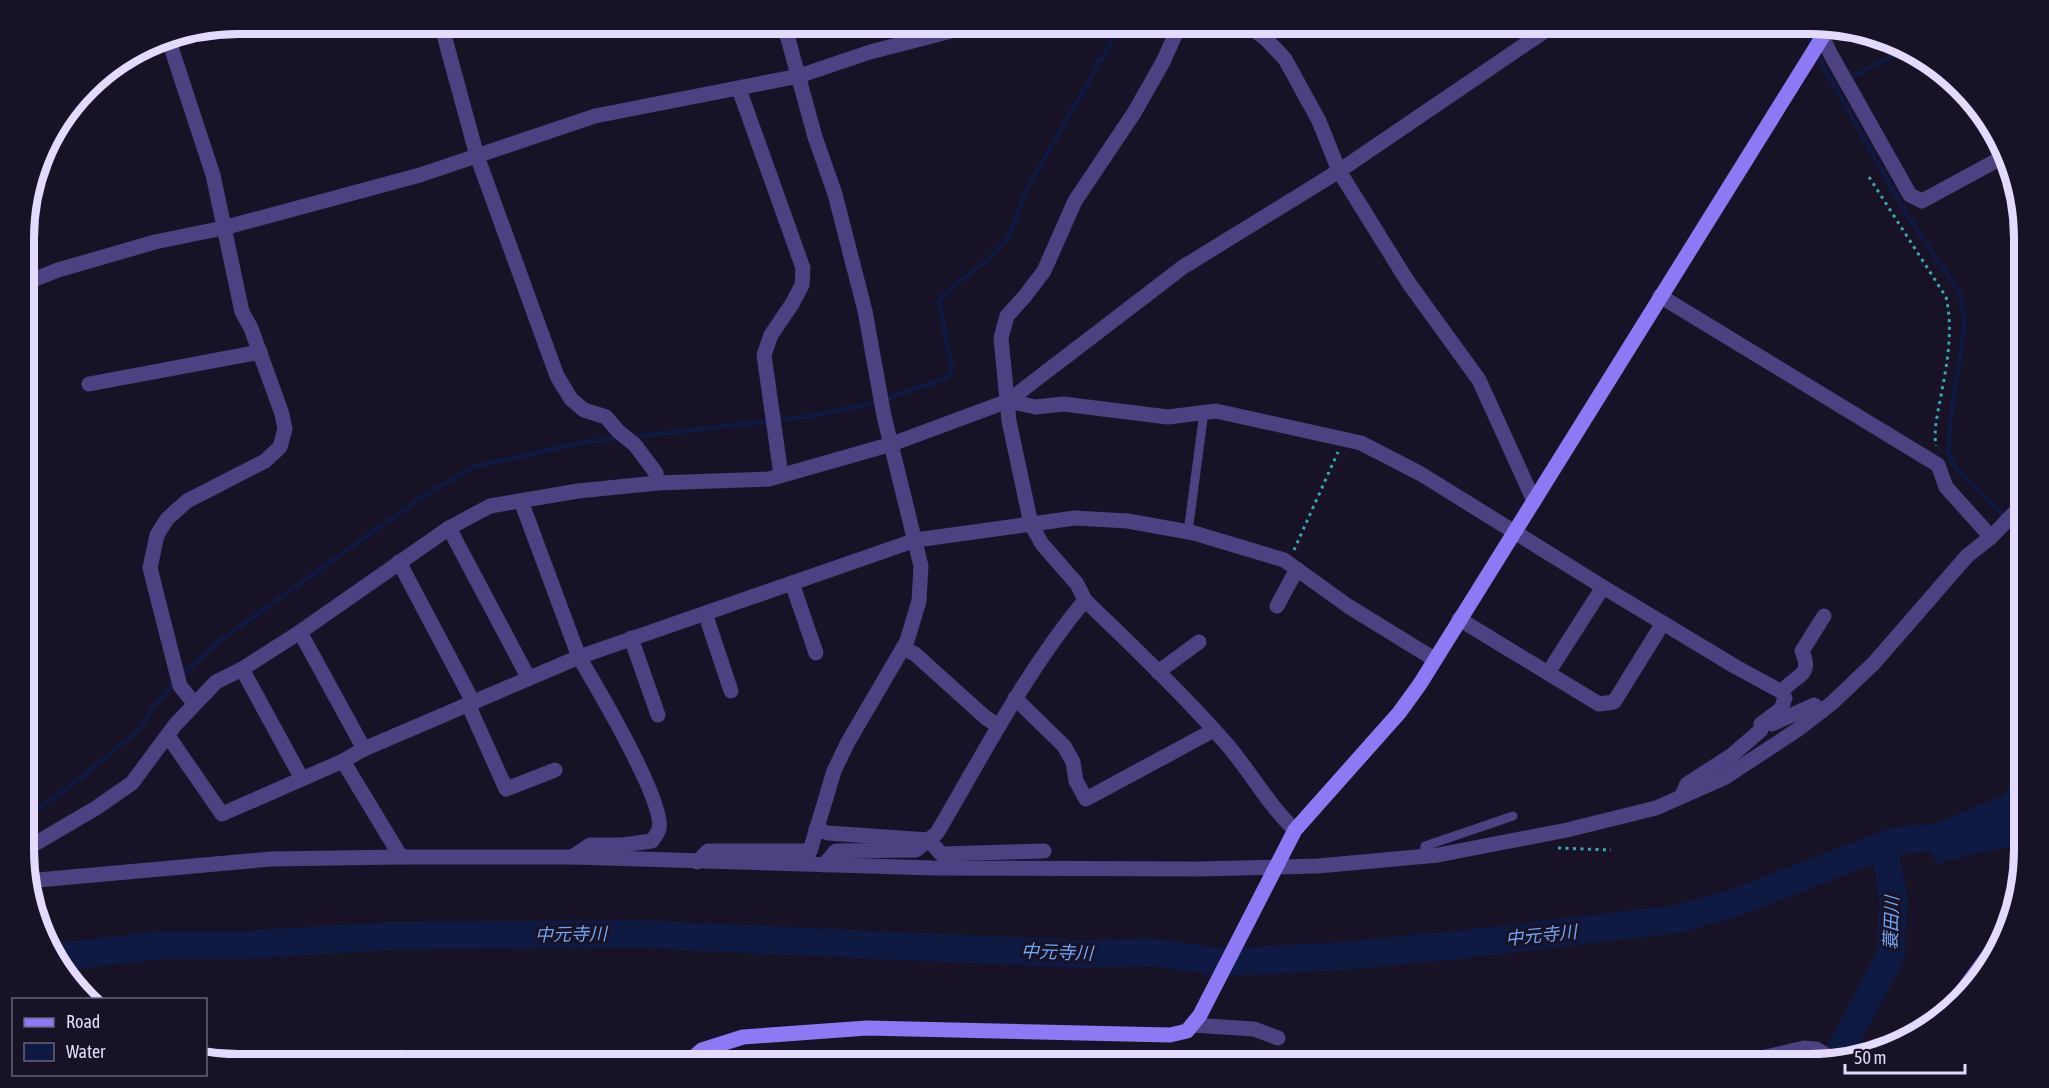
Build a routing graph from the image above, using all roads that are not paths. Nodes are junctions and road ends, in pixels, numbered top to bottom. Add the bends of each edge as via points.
1 (444, 34) edge
2 (787, 34) edge
3 (943, 34) edge
4 (1175, 34) edge
5 (1259, 34) edge
6 (1540, 34) edge
7 (1819, 35) edge
8 (1825, 35) edge
9 (171, 46) edge
10 (799, 76) junction
11 (739, 89) junction
12 (477, 156) junction
13 (1999, 159) edge
14 (1339, 171) junction
15 (223, 228) junction
16 (35, 279) edge
17 (1660, 296) junction
18 (260, 352) junction
19 (89, 384) dead end
20 (1008, 401) junction
21 (1204, 412) junction
22 (892, 444) junction
23 (781, 475) junction
24 (657, 483) junction
25 (521, 501) junction
26 (1534, 501) junction
27 (2014, 513) edge
28 (1031, 524) junction
29 (448, 528) junction
30 (1188, 532) junction
31 (1513, 532) junction
32 (1991, 537) junction
33 (916, 540) junction
34 (399, 562) junction
35 (1293, 566) junction
36 (792, 583) junction
37 (1603, 586) junction
38 (1085, 600) junction
39 (1277, 606) dead end
40 (705, 613) junction
41 (1824, 616) dead end
42 (1459, 619) junction
43 (1663, 623) junction
44 (300, 632) junction
45 (631, 638) junction
46 (1199, 642) dead end
47 (903, 648) junction
48 (816, 653) dead end
49 (579, 657) junction
50 (1434, 659) junction
51 (242, 669) junction
52 (1158, 672) junction
53 (1548, 673) junction
54 (528, 677) junction
55 (731, 691) dead end
56 (1782, 692) junction
57 (1015, 698) junction
58 (194, 703) junction
59 (470, 703) junction
60 (1822, 711) junction
61 (658, 715) dead end
62 (999, 726) junction
63 (1214, 730) junction
64 (1761, 730) junction
65 (168, 736) junction
66 (364, 749) junction
67 (343, 761) junction
68 (555, 771) dead end
69 (302, 779) junction
70 (1680, 797) junction
71 (1513, 816) dead end
72 (816, 829) junction
73 (1295, 830) junction
74 (929, 840) junction
75 (34, 844) edge
76 (1044, 851) dead end
77 (401, 857) junction
78 (573, 857) junction
79 (1423, 857) junction
80 (697, 862) junction
81 (824, 865) junction
82 (1275, 872) junction
83 (37, 880) edge
84 (1196, 1020) junction
85 (1278, 1038) dead end
86 (1804, 1048) junction
87 (1783, 1053) edge
88 (1802, 1053) edge
89 (1823, 1053) edge
90 (698, 1054) edge

1 - 12 street
2 - 10 street
3 - 10 street via 870,52
4 - 20 street via 1134,113 1075,201 1044,271 1007,316 1001,338
5 - 14 street via 1285,59 1319,122
6 - 14 street
7 - 17 street
8 - 13 street via 1910,195 1922,201
9 - 15 street via 213,175
10 - 11 street
10 - 22 street via 865,311
11 - 12 street via 595,116
11 - 23 street via 803,268 802,285 771,335 764,355
12 - 15 street via 347,196
12 - 24 street via 557,376 571,399 584,410 606,417 635,445 656,473
14 - 20 street via 1183,267
14 - 26 street via 1408,282 1479,380
15 - 16 street via 144,245
15 - 18 street via 242,312
17 - 26 street
17 - 32 street via 1938,465 1946,487
18 - 19 street
18 - 58 street via 282,414 285,429 280,447 266,461 187,501 166,519 157,535 150,568 180,686
20 - 21 street via 1036,407 1063,404 1168,417
20 - 22 street
20 - 28 street
21 - 30 lane
21 - 31 street via 1216,411 1361,443 1421,474
22 - 23 street
22 - 33 street
23 - 24 street via 769,479
24 - 25 street
25 - 29 street via 490,506
25 - 49 street
26 - 31 street
27 - 32 street
28 - 30 street via 1075,518 1128,521
28 - 33 street
28 - 38 street
29 - 34 street
29 - 54 street
30 - 35 street
31 - 37 street
31 - 42 street
32 - 60 street via 1967,556 1874,663
33 - 36 street
33 - 47 street via 921,566 919,601
34 - 44 street
34 - 59 street
35 - 39 street
35 - 50 street via 1348,606
36 - 40 street
36 - 48 street
37 - 43 street
37 - 53 street
38 - 52 street
38 - 57 street
40 - 45 street
40 - 55 street
41 - 56 street via 1802,651 1804,674
42 - 50 street
42 - 53 street
43 - 53 street via 1614,702 1599,704
43 - 56 street
44 - 51 street
44 - 66 street
45 - 49 street
45 - 61 street
46 - 52 street
47 - 62 street
47 - 72 street via 834,771
49 - 54 street
49 - 78 street via 630,745 657,810 659,828 652,841 590,845
50 - 73 street via 1399,713
51 - 58 street via 216,682
51 - 69 street
52 - 63 street
54 - 59 street
56 - 64 street via 1785,698 1781,709 1761,724
57 - 62 street
57 - 63 street via 1064,746 1086,799
58 - 65 street
59 - 66 street
59 - 68 street via 506,789
60 - 64 street via 1814,705 1803,708
60 - 70 street via 1724,778
62 - 74 street via 938,833
63 - 73 street
64 - 70 street via 1732,755 1687,784
65 - 69 street via 222,814
65 - 75 street via 132,783
66 - 67 street
67 - 69 street
67 - 77 street
70 - 79 street via 1656,808 1594,824
71 - 79 lane via 1425,846
72 - 74 street
72 - 80 street via 810,850 708,851
73 - 82 street
74 - 76 street via 940,854
74 - 81 street via 916,850 836,851
77 - 78 street
77 - 83 street via 272,859
78 - 80 street
79 - 82 street
80 - 81 street
81 - 82 street
82 - 84 street
84 - 85 street via 1254,1029
84 - 90 street via 1187,1031 1170,1035 867,1028 743,1037
86 - 87 street
86 - 88 street
86 - 89 street

